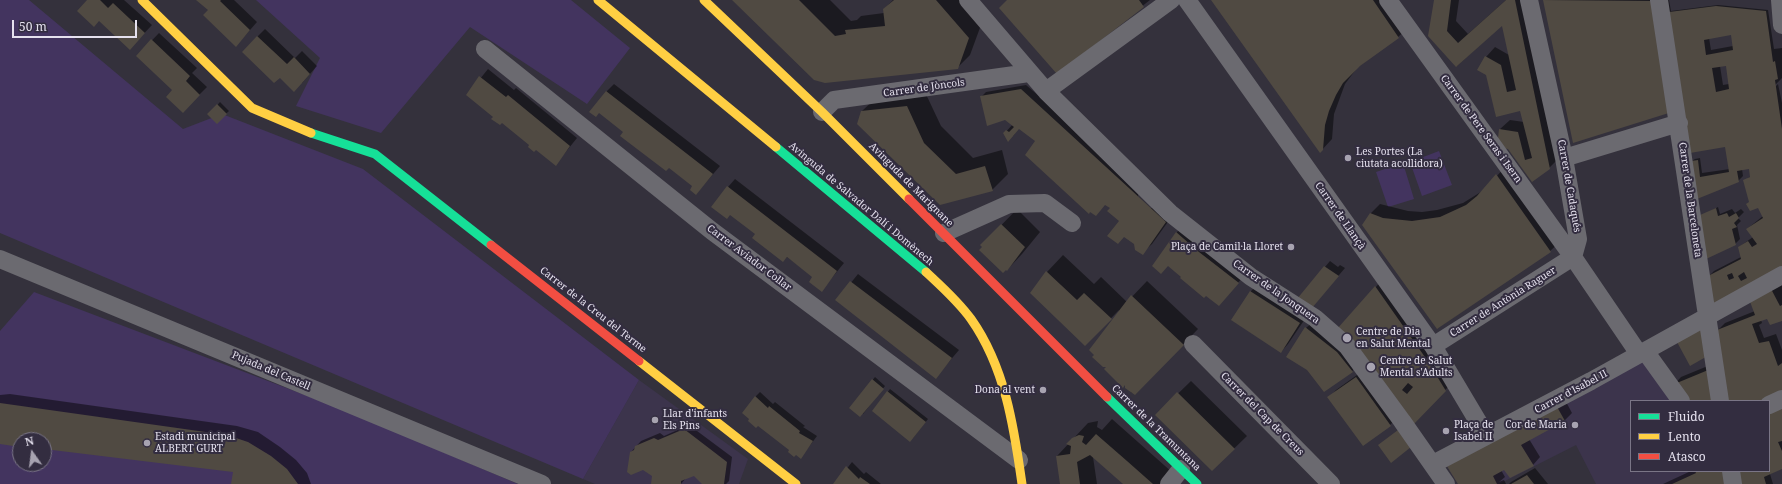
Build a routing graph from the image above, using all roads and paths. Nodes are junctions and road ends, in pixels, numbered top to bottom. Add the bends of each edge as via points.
1 (142, 0) edge
2 (598, 0) edge
3 (704, 0) edge
4 (968, 0) edge
5 (1171, 0) edge
6 (1187, 0) edge
7 (1388, 0) edge
8 (1529, 0) edge
9 (1659, 0) edge
10 (1780, 0) edge
11 (1782, 25) edge
12 (485, 49) dead end
13 (1030, 73) junction
14 (1046, 91) junction
15 (822, 112) junction
16 (1679, 123) junction
17 (1564, 158) junction
18 (1072, 223) dead end
19 (944, 233) junction
20 (1573, 257) junction
21 (0, 259) edge
22 (1782, 275) edge
23 (1707, 316) junction
24 (1193, 344) dead end
25 (1433, 346) junction
26 (1642, 352) junction
27 (1099, 388) joint
28 (1782, 398) edge
29 (1680, 400) edge
30 (1720, 400) edge
31 (1770, 404) edge
32 (1486, 435) junction
33 (1019, 460) junction
34 (1432, 464) junction
35 (1181, 469) junction
36 (1731, 472) edge
37 (542, 484) edge
38 (796, 484) edge
39 (1022, 484) edge
40 (1169, 484) edge
41 (1197, 484) edge
42 (1331, 484) edge
43 (1446, 484) edge
44 (1733, 484) edge

1 - 38 street, Carrer de la Creu del Terme via 252,108 298,128 375,154
2 - 33 street, Avinguda de Salvador Dalí i Domènech via 894,244 952,296 972,318 998,369 1011,414
3 - 15 street, Avinguda de Marignane
4 - 13 street, Carrer de la Jonquera
5 - 14 street
6 - 25 street, Carrer de Llançà
7 - 20 street, Carrer de Pere Seras i Isern
8 - 17 street, Carrer de Cadaqués
9 - 16 street, Carrer de la Barceloneta
10 - 11 street
12 - 33 street, Carrer Aviador Collar via 712,231
13 - 14 street, Carrer de la Jonquera
13 - 15 street, Carrer de Jòncols via 834,100
14 - 34 street, Carrer de la Jonquera via 1170,213 1251,277 1315,318 1347,346
15 - 19 street, Avinguda de Marignane
16 - 17 street
16 - 23 street, Carrer de la Barceloneta
17 - 20 street, Carrer de Cadaqués via 1578,239
18 - 19 street via 1045,203 1008,204
19 - 27 street, Avinguda de Marignane
20 - 25 street, Carrer de Antònia Raguer
20 - 26 street
21 - 37 street, Pujada del Castell
22 - 23 street, Carrer d'Isabel II
23 - 26 street, Carrer d'Isabel II
23 - 30 street, Carrer de la Barceloneta
24 - 42 street, Carrer del Cap de Creus
25 - 32 street, Carrer de Llançà
26 - 29 street
26 - 32 street, Carrer d'Isabel II via 1591,382
27 - 35 street, Carrer de la Tramuntana
28 - 31 street
32 - 34 street, Carrer d'Isabel II
33 - 39 street, Avinguda de Salvador Dalí i Domènech
34 - 43 street, Carrer de la Jonquera
35 - 40 street
35 - 41 street, Carrer de la Tramuntana
36 - 44 street

